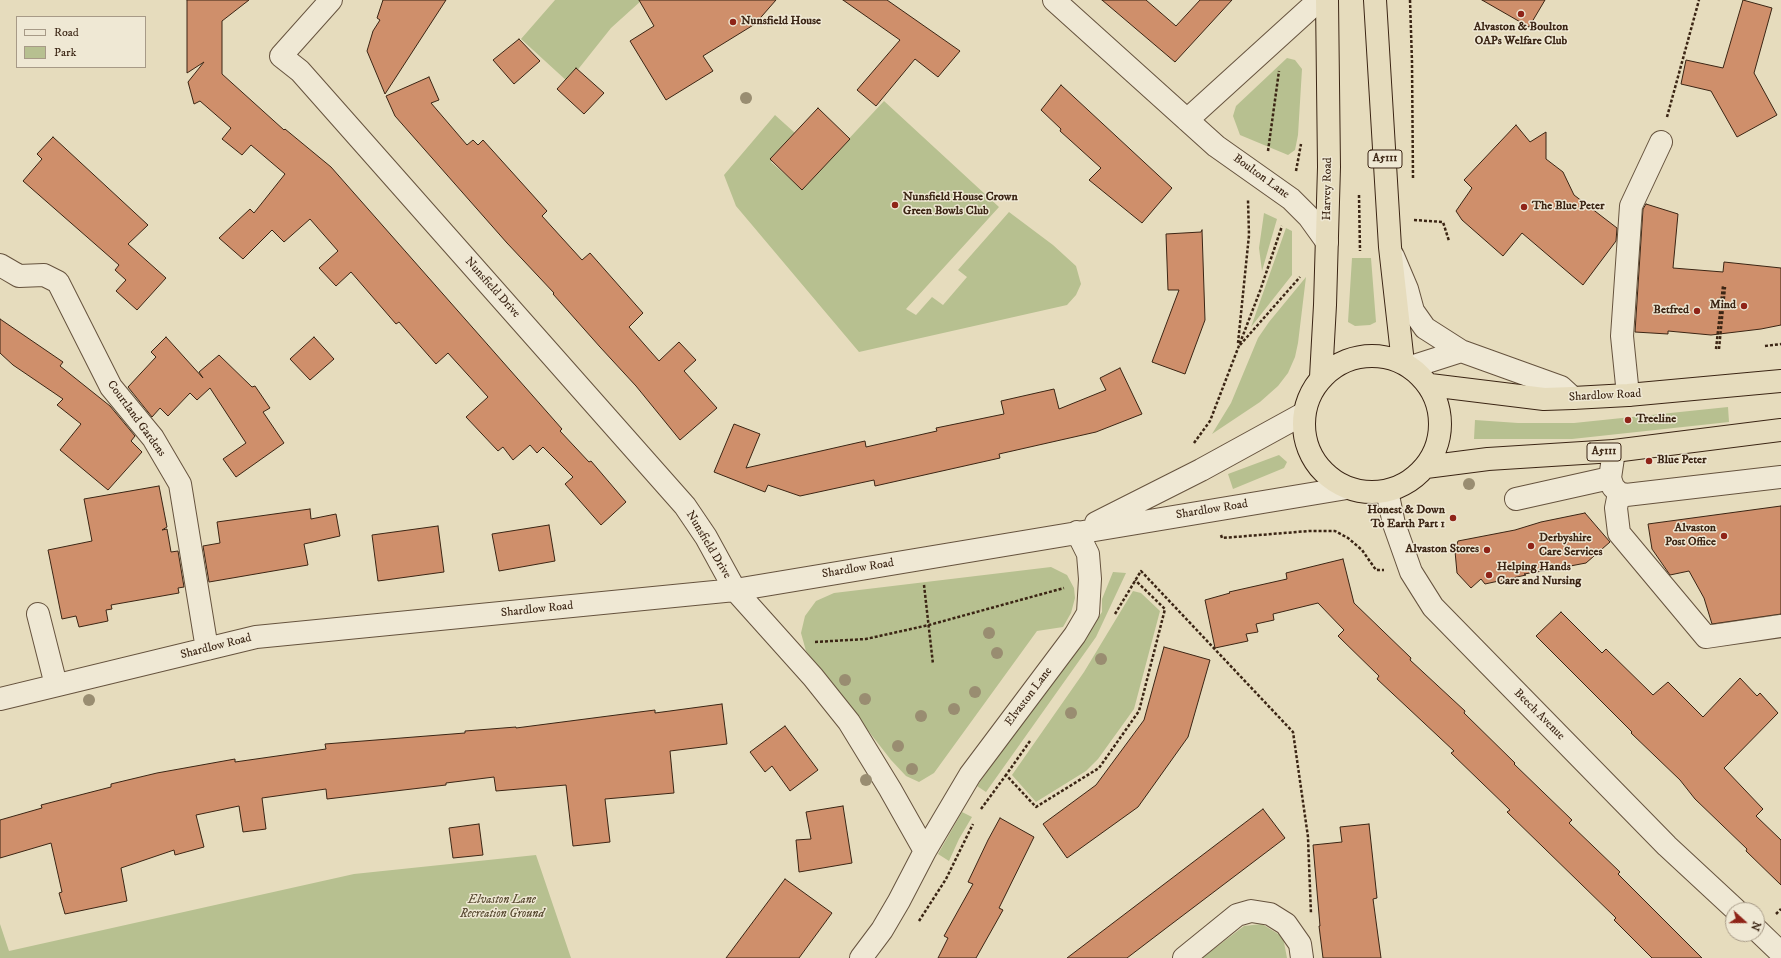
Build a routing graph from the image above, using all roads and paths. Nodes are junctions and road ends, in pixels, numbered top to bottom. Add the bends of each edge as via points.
1 (331, 0) edge
2 (1054, 0) edge
3 (1319, 0) edge
4 (1326, 0) edge
5 (1375, 0) edge
6 (1410, 0) edge
7 (1699, 0) edge
8 (1278, 37) junction
9 (1187, 120) junction
10 (1661, 142) joint
11 (1302, 143) dead end
12 (1244, 165) junction
13 (1264, 179) junction
14 (1414, 185) dead end
15 (1359, 194) dead end
16 (1291, 199) junction
17 (1414, 214) dead end
18 (1449, 241) dead end
19 (1327, 242) junction
20 (1390, 247) junction
21 (1360, 251) dead end
22 (0, 265) edge
23 (1302, 270) dead end
24 (1724, 287) dead end
25 (1781, 344) edge
26 (1765, 346) dead end
27 (1238, 347) junction
28 (1717, 349) dead end
29 (1461, 351) junction
30 (1407, 365) junction
31 (1321, 377) junction
32 (1781, 381) edge
33 (1430, 385) junction
34 (1567, 393) junction
35 (1628, 396) junction
36 (1303, 414) junction
37 (1781, 430) edge
38 (1189, 446) dead end
39 (1614, 451) junction
40 (1426, 467) junction
41 (1781, 477) edge
42 (1614, 486) junction
43 (1347, 488) junction
44 (1387, 491) junction
45 (1516, 499) dead end
46 (1077, 532) junction
47 (1222, 538) dead end
48 (921, 559) junction
49 (1376, 570) dead end
50 (1135, 580) junction
51 (1067, 587) dead end
52 (735, 590) junction
53 (38, 614) dead end
54 (1112, 618) dead end
55 (929, 625) junction
56 (1781, 626) edge
57 (783, 644) junction
58 (207, 649) junction
59 (933, 664) dead end
60 (56, 685) junction
61 (0, 699) edge
62 (1034, 736) dead end
63 (1006, 775) junction
64 (980, 811) dead end
65 (976, 818) dead end
66 (925, 851) junction
67 (1727, 902) edge
68 (917, 925) dead end
69 (1765, 942) edge
70 (1301, 951) edge
71 (1772, 952) edge
72 (861, 958) edge
73 (1184, 958) edge

1 - 52 street, Nunsfield Drive via 281,56 300,71 685,506 706,537
2 - 9 street, Boulton Lane
3 - 8 street
4 - 19 highway, Harvey Road via 1329,168
5 - 20 highway, A5111
6 - 14 path
7 - 10 path
8 - 9 street
8 - 13 path via 1280,64
9 - 12 street, Boulton Lane via 1216,146
10 - 35 street via 1631,206 1622,336
11 - 16 path
12 - 13 street, Boulton Lane
12 - 27 path via 1249,235
13 - 16 street, Boulton Lane
15 - 21 path
16 - 19 street, Boulton Lane via 1309,217
16 - 27 path
17 - 18 path via 1414,221 1443,222
19 - 31 highway, Harvey Road
20 - 29 street via 1413,311 1425,328
20 - 30 highway, A5111
22 - 58 street, Courtland Gardens via 19,276 44,275 58,282 111,387 153,438 180,484
23 - 27 path via 1300,277
24 - 28 path
25 - 26 path
27 - 38 path via 1210,421
29 - 30 street
29 - 34 street
30 - 31 highway via 1382,356 1369,355 1343,361
30 - 33 highway
31 - 36 highway
32 - 35 highway, Shardlow Road
33 - 34 highway, Shardlow Road via 1544,398
33 - 40 highway via 1438,410 1440,429
34 - 35 highway, Shardlow Road
36 - 43 highway via 1304,437 1311,457 1326,476
36 - 46 street, Shardlow Road via 1201,470
37 - 39 highway, A5111
39 - 40 highway, A5111 via 1488,459
39 - 42 street
40 - 44 highway via 1415,479
41 - 42 street via 1626,495
42 - 45 street
42 - 56 street via 1619,533 1706,637
43 - 44 highway via 1364,492
43 - 46 street, Shardlow Road
44 - 67 street, Beech Avenue via 1394,524 1411,572 1433,607 1667,846
46 - 48 street, Shardlow Road
46 - 66 street, Elvaston Lane via 1088,554 1088,613 1075,635 970,775
47 - 49 path via 1335,531 1362,550
48 - 52 street, Shardlow Road
48 - 55 path
50 - 54 path
50 - 63 path via 1165,609 1139,711 1099,768 1036,807
50 - 70 path via 1141,571 1293,732 1309,860 1311,922
51 - 55 path
52 - 57 street
52 - 58 street, Shardlow Road via 256,637
53 - 60 street
55 - 57 path via 866,639
55 - 59 path
57 - 66 street via 849,722
58 - 60 street, Shardlow Road
60 - 61 street, Shardlow Road
62 - 63 path
63 - 64 path
65 - 68 path via 946,879
66 - 72 street, Elvaston Lane via 882,930
69 - 71 street
70 - 73 street via 1294,934 1279,919 1270,914 1251,911 1237,915

